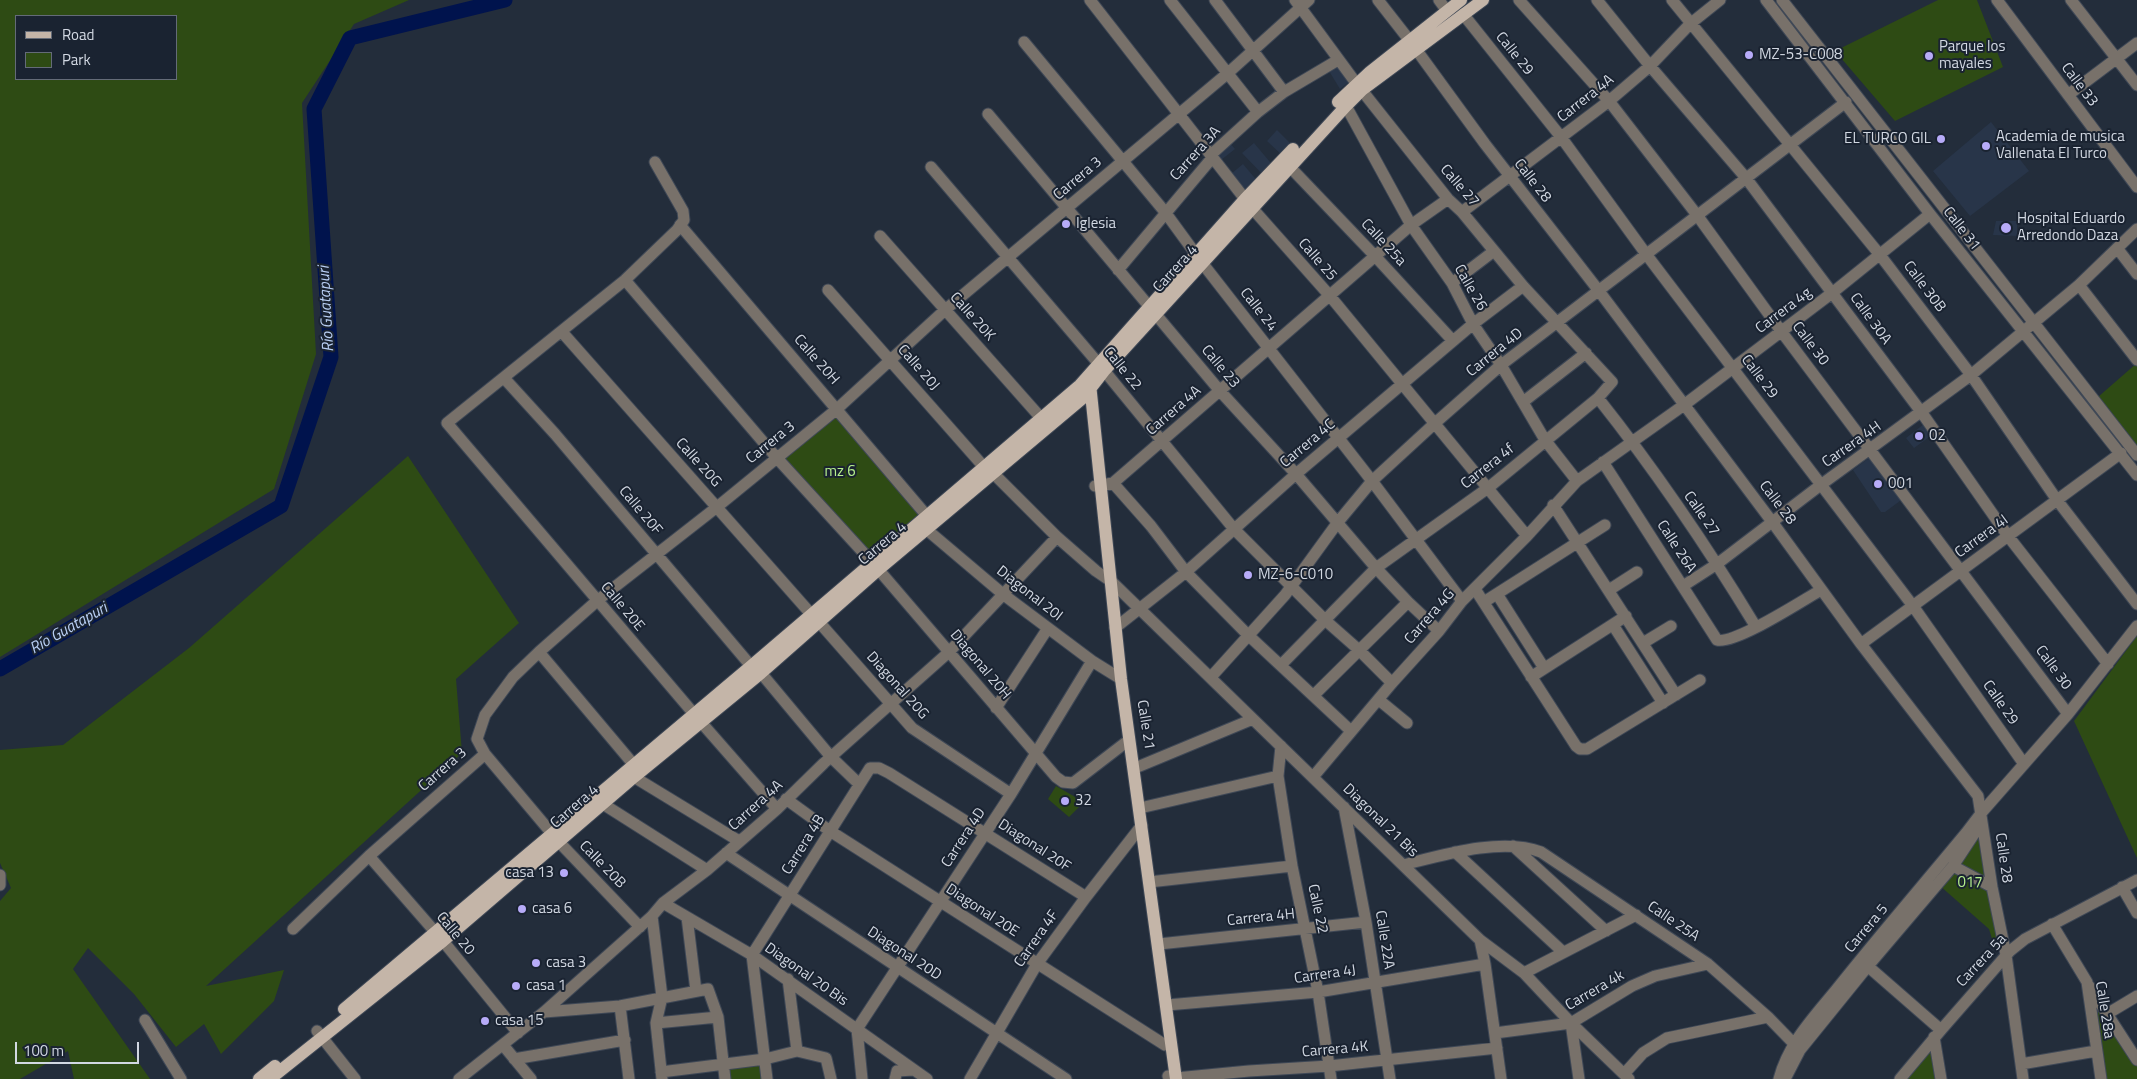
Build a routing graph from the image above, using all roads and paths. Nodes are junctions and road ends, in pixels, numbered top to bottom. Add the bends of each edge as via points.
1 (1090, 0) edge
2 (1170, 0) edge
3 (1215, 0) edge
4 (1378, 0) edge
5 (1439, 0) edge
6 (1461, 0) edge
7 (1483, 0) edge
8 (1518, 0) edge
9 (1596, 0) edge
10 (1672, 0) edge
11 (1720, 0) edge
12 (1766, 0) edge
13 (1782, 0) edge
14 (1997, 0) edge
15 (2071, 0) edge
16 (1302, 2) edge
17 (1447, 11) junction
18 (1463, 14) junction
19 (1690, 24) junction
20 (1024, 42) dead end
21 (2137, 43) edge
22 (1413, 45) junction
23 (1254, 50) junction
24 (2117, 58) junction
25 (1338, 60) junction
26 (1650, 66) junction
27 (1228, 73) junction
28 (2137, 85) edge
29 (1359, 87) junction
30 (1284, 92) junction
31 (2068, 95) junction
32 (1609, 101) junction
33 (1846, 102) junction
34 (1346, 106) junction
35 (1258, 112) junction
36 (988, 114) dead end
37 (1179, 114) junction
38 (1561, 137) junction
39 (1791, 144) junction
40 (1212, 158) junction
41 (1123, 160) junction
42 (655, 162) dead end
43 (1288, 166) junction
44 (931, 167) dead end
45 (1509, 176) junction
46 (1746, 178) junction
47 (2137, 187) edge
48 (1448, 199) junction
49 (1249, 204) junction
50 (1067, 208) junction
51 (1165, 212) junction
52 (1462, 212) junction
53 (1930, 214) junction
54 (1697, 215) junction
55 (680, 225) junction
56 (1411, 225) junction
57 (2137, 229) edge
58 (880, 236) dead end
59 (2117, 248) junction
60 (1494, 251) junction
61 (1646, 254) junction
62 (1880, 255) junction
63 (1375, 256) junction
64 (1008, 257) junction
65 (1200, 259) junction
66 (1118, 270) junction
67 (2137, 274) edge
68 (625, 280) junction
69 (1452, 284) junction
70 (2079, 285) junction
71 (1523, 286) junction
72 (828, 290) dead end
73 (1598, 291) junction
74 (1832, 293) junction
75 (1330, 296) junction
76 (945, 310) junction
77 (1153, 310) junction
78 (1556, 323) junction
79 (1473, 324) junction
80 (2034, 324) junction
81 (1782, 331) junction
82 (562, 332) junction
83 (2024, 332) junction
84 (1453, 341) junction
85 (1270, 350) junction
86 (1586, 353) junction
87 (890, 359) junction
88 (2137, 359) edge
89 (1501, 365) junction
90 (1101, 367) junction
91 (1733, 367) junction
92 (1971, 375) junction
93 (504, 378) junction
94 (1086, 382) junction
95 (1612, 382) joint
96 (1402, 384) junction
97 (1220, 391) junction
98 (1083, 398) junction
99 (1598, 398) junction
100 (1523, 402) junction
101 (1684, 405) junction
102 (837, 408) junction
103 (1922, 413) junction
104 (1041, 418) junction
105 (1434, 424) junction
106 (1338, 438) junction
107 (1545, 440) junction
108 (1632, 441) junction
109 (1162, 442) junction
110 (1872, 450) junction
111 (2121, 453) junction
112 (2137, 455) edge
113 (776, 457) junction
114 (1603, 462) junction
115 (989, 470) junction
116 (1296, 474) junction
117 (2137, 475) edge
118 (1372, 481) junction
119 (1576, 481) junction
120 (1114, 483) junction
121 (1822, 484) junction
122 (1097, 486) junction
123 (1488, 488) junction
124 (2057, 500) junction
125 (1553, 505) junction
126 (717, 507) junction
127 (927, 516) junction
128 (1338, 522) junction
129 (1772, 523) junction
130 (1605, 525) dead end
131 (926, 529) junction
132 (1234, 529) junction
133 (1057, 536) junction
134 (1527, 536) junction
135 (2008, 536) junction
136 (1415, 540) junction
137 (1578, 542) junction
138 (657, 554) junction
139 (1718, 564) junction
140 (875, 566) junction
141 (1376, 568) junction
142 (1962, 570) junction
143 (1186, 572) junction
144 (1637, 572) dead end
145 (1109, 580) junction
146 (1292, 586) junction
147 (1683, 586) junction
148 (1475, 589) junction
149 (1609, 590) junction
150 (1821, 590) junction
151 (1497, 594) junction
152 (1004, 595) junction
153 (598, 600) junction
154 (1462, 601) junction
155 (1408, 602) junction
156 (1484, 602) junction
157 (2137, 604) edge
158 (1913, 606) junction
159 (1140, 608) junction
160 (1626, 616) junction
161 (815, 618) junction
162 (1325, 620) junction
163 (1613, 625) junction
164 (1671, 626) dead end
165 (2137, 626) edge
166 (1756, 627) junction
167 (1048, 628) junction
168 (1115, 628) junction
169 (1439, 631) junction
170 (1248, 635) junction
171 (1643, 643) junction
172 (1861, 644) junction
173 (1360, 650) junction
174 (539, 652) junction
175 (949, 652) junction
176 (1092, 661) junction
177 (2108, 664) junction
178 (1282, 665) junction
179 (1544, 668) junction
180 (756, 670) junction
181 (1210, 677) junction
182 (1532, 677) junction
183 (1119, 678) junction
184 (1700, 680) dead end
185 (1392, 683) junction
186 (1314, 695) junction
187 (1676, 695) junction
188 (1379, 700) junction
189 (1663, 703) junction
190 (891, 705) junction
191 (996, 708) junction
192 (2068, 714) junction
193 (697, 718) junction
194 (1253, 719) junction
195 (1408, 723) dead end
196 (1351, 732) junction
197 (1126, 743) junction
198 (1281, 746) junction
199 (1035, 752) junction
200 (484, 754) junction
201 (831, 756) junction
202 (2024, 764) junction
203 (1135, 768) junction
204 (634, 771) junction
205 (889, 773) joint
206 (1278, 776) junction
207 (1313, 777) junction
208 (859, 784) junction
209 (1011, 794) junction
210 (786, 799) junction
211 (602, 804) junction
212 (1344, 807) junction
213 (1140, 808) junction
214 (777, 809) junction
215 (1984, 812) junction
216 (1138, 829) junction
217 (830, 831) junction
218 (985, 832) junction
219 (555, 838) junction
220 (739, 841) junction
221 (1513, 846) junction
222 (1455, 852) junction
223 (726, 853) junction
224 (368, 856) junction
225 (1403, 865) junction
226 (1292, 866) junction
227 (1953, 866) junction
228 (707, 870) junction
229 (0, 875) edge
230 (2137, 880) edge
231 (1149, 882) junction
232 (0, 885) edge
233 (1992, 887) junction
234 (2122, 887) junction
235 (790, 896) junction
236 (1086, 897) junction
237 (940, 902) junction
238 (664, 903) junction
239 (2137, 912) edge
240 (1636, 915) junction
241 (652, 916) junction
242 (687, 917) junction
243 (1366, 922) junction
244 (2052, 924) junction
245 (640, 926) junction
246 (1306, 928) junction
247 (293, 929) dead end
248 (1606, 931) junction
249 (439, 937) junction
250 (1480, 940) junction
251 (1159, 944) junction
252 (1563, 952) junction
253 (752, 955) junction
254 (2006, 955) junction
255 (1864, 963) junction
256 (1037, 964) junction
257 (1485, 964) junction
258 (1708, 964) junction
259 (898, 968) junction
260 (1524, 973) junction
261 (788, 979) junction
262 (2087, 982) junction
263 (1376, 983) junction
264 (696, 991) junction
265 (1318, 992) junction
266 (2137, 996) edge
267 (662, 997) junction
268 (1167, 1005) junction
269 (620, 1006) junction
270 (544, 1012) junction
271 (2106, 1014) junction
272 (1768, 1017) junction
273 (718, 1018) junction
274 (145, 1020) dead end
275 (656, 1023) junction
276 (1571, 1024) junction
277 (857, 1029) junction
278 (996, 1032) junction
279 (518, 1033) junction
280 (1495, 1033) junction
281 (1938, 1033) junction
282 (320, 1034) junction
283 (625, 1040) junction
284 (502, 1045) junction
285 (1165, 1045) junction
286 (1797, 1047) junction
287 (1497, 1048) junction
288 (797, 1051) junction
289 (2096, 1051) junction
290 (514, 1059) junction
291 (765, 1059) junction
292 (1388, 1060) junction
293 (2137, 1060) edge
294 (724, 1064) junction
295 (2021, 1064) junction
296 (1329, 1066) junction
297 (913, 1070) junction
298 (1249, 1075) edge
299 (661, 1076) edge
300 (895, 1076) edge
301 (1626, 1076) edge
302 (1172, 1078) edge
303 (181, 1079) edge
304 (259, 1079) edge
305 (270, 1079) edge
306 (355, 1079) edge
307 (459, 1079) edge
308 (531, 1079) edge
309 (629, 1079) edge
310 (725, 1079) edge
311 (767, 1079) edge
312 (830, 1079) edge
313 (862, 1079) edge
314 (927, 1079) edge
315 (970, 1079) edge
316 (1066, 1079) edge
317 (1330, 1079) edge
318 (1390, 1079) edge
319 (1501, 1079) edge
320 (1579, 1079) edge
321 (1778, 1079) edge
322 (1785, 1079) edge
323 (1901, 1079) edge
324 (1941, 1079) edge
325 (2023, 1079) edge
326 (2101, 1079) edge

1 - 37 street, Calle 25
2 - 27 street
3 - 23 street
4 - 22 street, Calle 28
5 - 17 street
6 - 17 main road, Carrera 4
7 - 18 main road, Carrera 4
8 - 32 street, Calle 30
9 - 26 street, Calle 30A
10 - 19 street, Calle 30B
11 - 19 street, Carrera 4A
12 - 33 street, Calle 31
13 - 80 street, Calle 31
14 - 31 street, Calle 33
15 - 24 street
16 - 23 street, Carrera 3
16 - 25 street, Calle 27
17 - 22 main road, Carrera 4
18 - 22 main road, Carrera 4
18 - 38 street, Calle 29
19 - 26 street, Carrera 4A
19 - 39 street, Calle 30B
20 - 41 street, Calle 24
21 - 24 street
22 - 29 main road, Carrera 4
22 - 45 street, Calle 28
23 - 27 street, Carrera 3
23 - 30 street
24 - 28 street
24 - 31 street
25 - 29 street, Calle 27
25 - 30 street, Carrera 3A
26 - 32 street, Carrera 4A
26 - 46 street, Calle 30A
27 - 35 street
27 - 37 street, Carrera 3
29 - 34 main road, Carrera 4
29 - 48 street, Calle 27
29 - 49 main road, Carrera 4
30 - 35 street, Carrera 3A
31 - 47 street, Calle 33
32 - 38 street, Carrera 4A
32 - 54 street, Calle 30
33 - 39 street, Carrera 4D
33 - 53 street, Calle 31
34 - 43 main road, Carrera 4
34 - 56 street, Calle 26
35 - 40 street, Carrera 3A via 1214,152
36 - 50 street, Calle 23
37 - 40 street, Calle 25
37 - 41 street, Carrera 3
38 - 45 street, Carrera 4A
38 - 61 street, Calle 29
39 - 46 street, Carrera 4D
39 - 62 street, Calle 30B
40 - 49 street, Calle 25
40 - 51 street, Carrera 3A
41 - 50 street, Carrera 3
41 - 51 street, Calle 24
42 - 55 street via 683,211 684,220
43 - 49 main road, Carrera 4
43 - 63 street, Calle 25a
44 - 64 street, Calle 22
45 - 52 street, Carrera 4A
45 - 73 street, Calle 28
46 - 54 street, Carrera 4D
46 - 74 street, Calle 30A
48 - 52 street, Calle 27
48 - 56 street, Carrera 4A
49 - 65 main road, Carrera 4
49 - 75 street, Calle 25
50 - 64 street, Carrera 3
50 - 66 street, Calle 23
51 - 65 street, Calle 24
51 - 66 street, Carrera 3A
52 - 60 street, Calle 27
53 - 62 street, Carrera 4g
53 - 83 street, Calle 31
54 - 61 street, Carrera 4D
54 - 81 street, Calle 30
55 - 68 street
55 - 102 street, Calle 20H
56 - 63 street, Carrera 4A
56 - 69 street, Calle 26
57 - 59 street, Carrera 4H
58 - 76 street, Calle 20K
59 - 67 street
59 - 70 street, Carrera 4H
60 - 69 street
60 - 71 street, Calle 27
61 - 73 street, Carrera 4D
61 - 91 street, Calle 29
62 - 74 street, Carrera 4g
62 - 92 street, Calle 30B
63 - 75 street, Carrera 4A
63 - 84 street, Calle 25a
64 - 76 street, Carrera 3
64 - 90 street, Calle 22
65 - 77 main road, Carrera 4
65 - 85 street, Calle 24
66 - 77 street, Calle 23
68 - 82 street
68 - 113 street
69 - 79 street, Calle 26
70 - 80 street, Carrera 4H
70 - 88 street
71 - 78 street, Calle 27
71 - 79 street, Carrera 4C
72 - 87 street, Calle 20J
73 - 78 street, Carrera 4D
73 - 101 street, Calle 28
74 - 81 street, Carrera 4g
74 - 103 street, Calle 30A
75 - 85 street, Carrera 4A
75 - 96 street, Calle 25
76 - 87 street, Carrera 3
76 - 104 street, Calle 20K
77 - 90 main road, Carrera 4
77 - 97 street, Calle 23
78 - 86 street, Calle 27
78 - 89 street, Carrera 4D
79 - 84 street, Carrera 4C
79 - 89 street, Calle 26
80 - 83 street, Carrera 4H
80 - 112 street, Calle 31
81 - 91 street, Carrera 4g
81 - 110 street, Calle 30
82 - 93 street
82 - 126 street, Calle 20G
83 - 92 street, Carrera 4H
83 - 111 street, Calle 31
84 - 96 street, Carrera 4C
85 - 97 street, Carrera 4A
85 - 106 street, Calle 24
86 - 95 street, Calle 27
86 - 100 street
87 - 102 street, Carrera 3
87 - 115 street, Calle 20J
89 - 100 street, Calle 26
89 - 105 street, Carrera 4D
90 - 94 main road, Carrera 4
90 - 109 street, Calle 22
91 - 101 street, Carrera 4g
91 - 121 street, Calle 29
92 - 103 street, Carrera 4H
92 - 124 street, Calle 30B
93 - 138 street, Calle 20F
93 - 153 street, Calle 20E via 447,422
94 - 98 main road, Carrera 4
94 - 104 main road, Carrera 4
94 - 122 main road, Calle 21
95 - 99 street, Carrera 4f
96 - 105 street, Calle 25
96 - 106 street, Carrera 4C
97 - 109 street, Carrera 4A
97 - 116 street, Calle 23
98 - 115 main road, Carrera 4
98 - 122 main road, Calle 21
99 - 107 street, Carrera 4f
99 - 108 street, Calle 27
100 - 107 street, Calle 26
101 - 108 street, Carrera 4g
101 - 129 street, Calle 28
102 - 113 street, Carrera 3
102 - 127 street, Calle 20H
103 - 110 street, Carrera 4H
103 - 135 street, Calle 30A
104 - 115 main road, Carrera 4
105 - 118 street, Carrera 4D
105 - 123 street, Calle 25
106 - 116 street, Carrera 4C
106 - 118 street, Calle 24
107 - 119 street, Calle 26
107 - 123 street, Carrera 4f
108 - 114 street, Carrera 4g
108 - 139 street, Calle 27
109 - 120 street, Carrera 4A
109 - 132 street, Calle 22
110 - 121 street, Carrera 4H
110 - 142 street, Calle 30
111 - 117 street, Calle 31
111 - 124 street, Carrera 4I
113 - 126 street, Carrera 3
113 - 140 street
114 - 119 street, Carrera 4g
114 - 147 street, Calle 26A
115 - 127 main road, Carrera 4
115 - 131 main road, Carrera 4
115 - 133 street, Calle 20J
116 - 128 street, Calle 23
116 - 132 street, Carrera 4C
118 - 128 street, Carrera 4D
118 - 136 street, Calle 24
119 - 125 street, Carrera 4G
120 - 122 street, Carrera 4A
120 - 143 street
121 - 129 street, Carrera 4H
121 - 158 street, Calle 29
122 - 145 main road, Calle 21
123 - 134 street, Calle 25
123 - 136 street, Carrera 4f
124 - 135 street, Carrera 4I
124 - 157 street, Calle 30B
125 - 134 street, Carrera 4G
125 - 137 street
126 - 138 street, Carrera 3
126 - 161 street, Calle 20G
127 - 140 main road, Carrera 4
128 - 141 street, Calle 23
128 - 146 street, Carrera 4D
129 - 139 street, Carrera 4H
129 - 150 street, Calle 28
130 - 137 street
131 - 140 main road, Carrera 4
131 - 152 street, Diagonal 20I
132 - 143 street, Carrera 4C
132 - 146 street, Calle 22
133 - 145 street, Diagonal 21 Bis
133 - 152 street, Carrera 4A
134 - 148 street, Carrera 4G
135 - 142 street, Carrera 4I
135 - 177 street, Calle 30A
136 - 141 street, Carrera 4f
136 - 154 street, Calle 24
137 - 149 street
137 - 151 street
138 - 153 street, Carrera 3
138 - 180 street, Calle 20F
139 - 147 street, Carrera 4H
139 - 166 street, Calle 27
140 - 161 main road, Carrera 4
140 - 175 street, Diagonal 20H
141 - 155 street, Calle 23
141 - 162 street, Carrera 4f
142 - 158 street, Carrera 4I
142 - 192 street, Calle 30
143 - 159 street, Carrera 4C
143 - 170 street
144 - 149 street
145 - 159 street, Diagonal 21 Bis
145 - 168 main road, Calle 21
145 - 183 main road, Calle 21
146 - 162 street, Calle 22
146 - 170 street, Carrera 4D
147 - 166 street, Calle 26A via 1717,640 1729,640
148 - 154 street, Carrera 4G
148 - 156 street
149 - 160 street
150 - 166 street
150 - 172 street, Calle 28
151 - 156 street
151 - 179 street
152 - 167 street, Diagonal 20I
152 - 175 street, Carrera 4A
153 - 174 street, Carrera 3
153 - 193 street, Calle 20E
154 - 169 street, Carrera 4G
155 - 169 street, Calle 23
155 - 173 street
156 - 182 street
158 - 172 street, Carrera 4I
158 - 202 street, Calle 29
159 - 168 street, Carrera 4C
159 - 181 street, Diagonal 21 Bis
160 - 163 street
160 - 171 street
161 - 180 main road, Carrera 4
161 - 190 street, Diagonal 20G
162 - 173 street, Calle 22
162 - 178 street, Carrera 4f
163 - 179 street
163 - 189 street
164 - 171 street
165 - 177 street, Carrera 5
167 - 176 street, Diagonal 20I
167 - 191 street
168 - 183 main road, Calle 21
169 - 185 street, Carrera 4G
170 - 178 street
170 - 181 street, Carrera 4D
171 - 187 street
172 - 215 street, Calle 28 via 1977,794
173 - 185 street, Calle 22
173 - 186 street
174 - 200 street, Carrera 3 via 513,677 485,715 477,739
174 - 204 street
175 - 190 street, Carrera 4A
175 - 191 street, Diagonal 20H
176 - 183 street, Diagonal 20I
176 - 199 street, Carrera 4D
177 - 192 street, Carrera 5
178 - 186 street
179 - 182 street
180 - 193 main road, Carrera 4
180 - 201 street
181 - 194 street, Diagonal 21 Bis
182 - 189 street via 1580,749 1587,749
183 - 197 main road, Calle 21
183 - 203 main road, Calle 21
184 - 187 street
185 - 188 street, Carrera 4G
186 - 196 street
187 - 189 street
188 - 195 street
188 - 196 street, Carrera 4G
190 - 201 street, Carrera 4A
190 - 209 street, Diagonal 20G via 912,728
191 - 199 street, Diagonal 20H
192 - 202 street, Carrera 5
193 - 204 main road, Carrera 4
193 - 214 street, Calle 20E
194 - 198 street, Diagonal 21 Bis
194 - 203 street
196 - 207 street, Carrera 4G
197 - 199 street, Diagonal 20H via 1068,784 1056,778
197 - 216 main road, Calle 21
198 - 206 street, Calle 22
198 - 207 street, Diagonal 21 Bis
199 - 209 street, Carrera 4D
200 - 219 street, Calle 20B
200 - 224 street, Carrera 3
201 - 208 street
201 - 210 street, Carrera 4A
202 - 215 street, Carrera 5
203 - 213 main road, Calle 21
204 - 211 main road, Carrera 4
204 - 219 main road, Carrera 4
204 - 220 street
205 - 208 street, Carrera 4B via 870,768
205 - 218 street, Diagonal 20F
206 - 213 street
206 - 226 street, Calle 22
207 - 212 street, Diagonal 21 Bis
208 - 217 street, Carrera 4B
209 - 218 street, Carrera 4D
210 - 214 street, Carrera 4A
210 - 217 street, Diagonal 20E
211 - 219 main road, Carrera 4
211 - 228 street
212 - 225 street, Diagonal 21 Bis
212 - 243 street, Calle 22A
213 - 216 main road, Calle 21
214 - 220 street, Carrera 4A
215 - 227 street, Carrera 5
215 - 233 street, Calle 28
215 - 255 street, Carrera 5
216 - 231 main road, Calle 21
216 - 236 street, Carrera 4F
216 - 285 main road, Calle 21
217 - 235 street, Carrera 4B
217 - 237 street, Diagonal 20E
218 - 236 street, Diagonal 20F
218 - 237 street, Carrera 4D
219 - 245 street, Calle 20B
219 - 249 main road, Carrera 4
220 - 223 street, Carrera 4A
221 - 222 street, Calle 25A
221 - 240 street, Calle 25A via 1541,852
221 - 248 street
222 - 225 street, Calle 25A
222 - 252 street
223 - 228 street, Carrera 4A
223 - 235 street, Diagonal 20D
224 - 247 street, Carrera 3
224 - 249 street, Calle 20
225 - 250 street, Diagonal 21 Bis
226 - 231 street
226 - 246 street, Calle 22
227 - 233 street
227 - 255 street, Carrera 5
228 - 238 street, Carrera 4A
229 - 232 street
230 - 234 street, Carrera 5a
231 - 251 main road, Calle 21
233 - 254 street, Calle 28
234 - 239 street
234 - 244 street, Carrera 5a
235 - 253 street, Carrera 4B
235 - 259 street, Diagonal 20D
236 - 256 street, Carrera 4F
237 - 256 street, Diagonal 20E
237 - 259 street, Carrera 4D
238 - 241 street, Carrera 4A
238 - 242 street, Diagonal 20 Bis
240 - 248 street
240 - 258 street, Calle 25A
241 - 245 street, Carrera 4A
241 - 267 street
242 - 253 street, Diagonal 20 Bis
242 - 264 street
243 - 246 street, Carrera 4H
243 - 263 street, Calle 22A
244 - 254 street, Carrera 5a via 2025,938
244 - 262 street, Calle 28a
245 - 270 street, Carrera 4A
246 - 251 street, Carrera 4H
246 - 265 street, Calle 22
248 - 252 street
249 - 279 street, Calle 20
249 - 282 main road, Carrera 4
250 - 257 street
250 - 260 street, Diagonal 21 Bis
251 - 268 main road, Calle 21
252 - 260 street
253 - 261 street, Diagonal 20 Bis
253 - 291 street
254 - 281 street, Carrera 5a
254 - 295 street, Calle 28
255 - 281 street
255 - 286 street, Carrera 5
256 - 278 street, Carrera 4F
256 - 285 street, Diagonal 20E
257 - 263 street, Carrera 4J
257 - 280 street
258 - 272 street, Calle 25A
258 - 276 street, Carrera 4k via 1654,976
259 - 277 street, Carrera 4D
259 - 278 street, Diagonal 20D
260 - 276 street, Diagonal 21 Bis
261 - 277 street, Diagonal 20 Bis
261 - 288 street
262 - 271 street
262 - 289 street, Calle 28a
263 - 265 street, Carrera 4J
263 - 292 street, Calle 22A
264 - 267 street
264 - 273 street via 708,989
265 - 268 street, Carrera 4J
265 - 296 street, Calle 22
266 - 271 street
267 - 269 street
267 - 275 street
268 - 302 main road, Calle 21
269 - 270 street
269 - 283 street
270 - 279 street, Carrera 4A
271 - 293 street
272 - 286 street, Calle 25A
272 - 301 street via 1667,1038 1643,1053
273 - 275 street
273 - 294 street
274 - 303 street
275 - 299 street
276 - 280 street, Carrera 4k
276 - 301 street, Diagonal 21 Bis
276 - 320 street
277 - 297 street, Diagonal 20 Bis
277 - 313 street
278 - 315 street, Carrera 4F
278 - 316 street, Diagonal 20D
279 - 284 street, Carrera 4A
280 - 287 street
281 - 323 street, Carrera 5a
281 - 324 street
282 - 304 main road, Carrera 4
282 - 305 main road, Carrera 4
282 - 306 street
283 - 290 street
283 - 309 street
284 - 290 street
284 - 307 street, Carrera 4A
285 - 302 main road, Calle 21
286 - 321 street, Carrera 5 via 1784,1061
286 - 322 street, Carrera 5
287 - 292 street, Carrera 4K
287 - 319 street
288 - 291 street
288 - 312 street via 824,1056 829,1062
289 - 295 street
289 - 326 street, Calle 28a
290 - 308 street
291 - 294 street
291 - 311 street
292 - 296 street, Carrera 4K
292 - 318 street, Calle 22A
294 - 299 street
294 - 310 street
295 - 325 street, Calle 28
296 - 298 street, Carrera 4K
296 - 317 street, Calle 22
297 - 300 street via 897,1071
297 - 314 street, Diagonal 20 Bis
298 - 302 street, Carrera 4K

